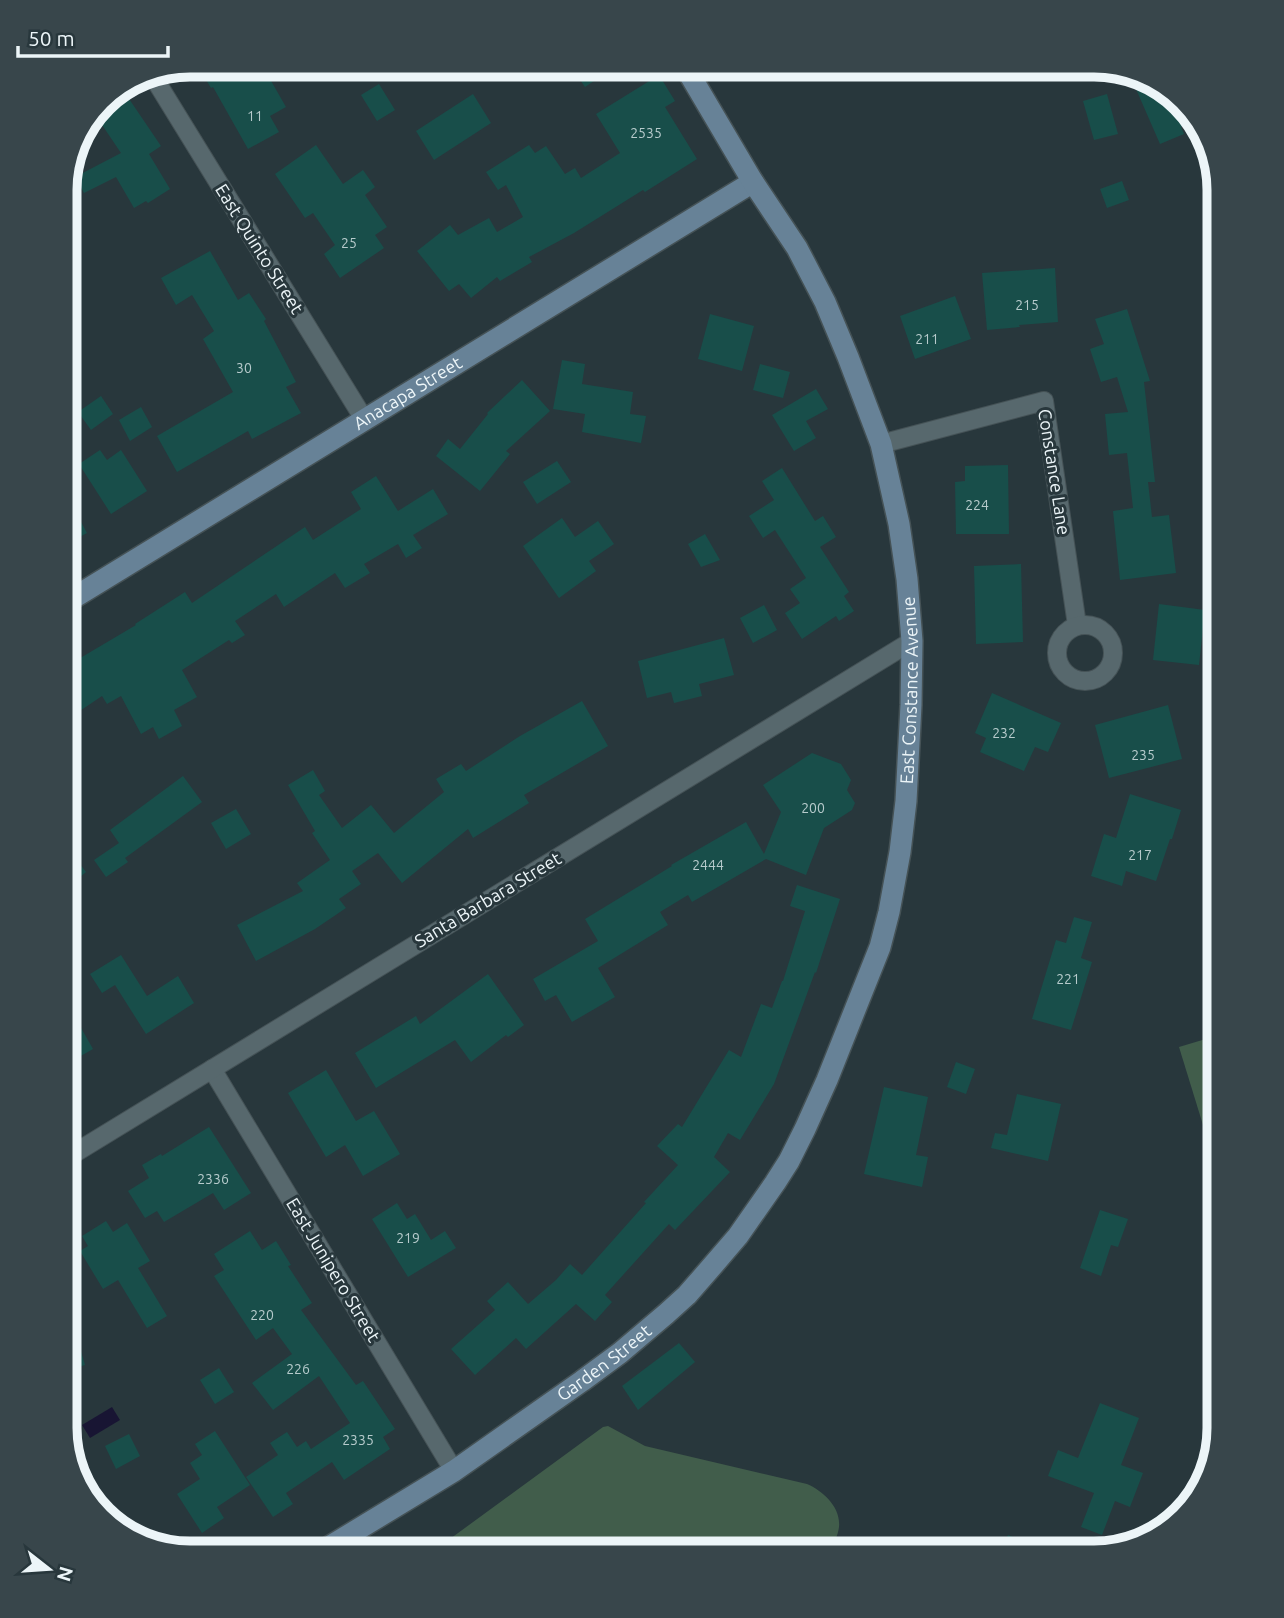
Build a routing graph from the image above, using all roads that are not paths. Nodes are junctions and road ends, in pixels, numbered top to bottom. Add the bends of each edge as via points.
1 (691, 77) edge
2 (157, 83) edge
3 (753, 182) junction
4 (363, 419) junction
5 (881, 444) junction
6 (77, 596) edge
7 (1077, 625) dead end
8 (912, 641) junction
9 (212, 1069) junction
10 (818, 1100) joint
11 (77, 1152) edge
12 (454, 1471) junction
13 (339, 1541) edge

1 - 3 street, East Constance Avenue
2 - 4 street, East Quinto Street
3 - 4 street, Anacapa Street
3 - 5 street, East Constance Avenue via 797,248 825,302
4 - 6 street, Anacapa Street
5 - 7 street, Constance Lane via 1044,401
5 - 8 street, East Constance Avenue via 899,524
8 - 9 street, Santa Barbara Street
8 - 10 street, East Constance Avenue via 906,801 891,901 880,947
9 - 11 street, Santa Barbara Street
9 - 12 street, East Junipero Street
10 - 12 street, Garden Street via 775,1183 738,1236 687,1295 610,1360
12 - 13 street, Garden Street

